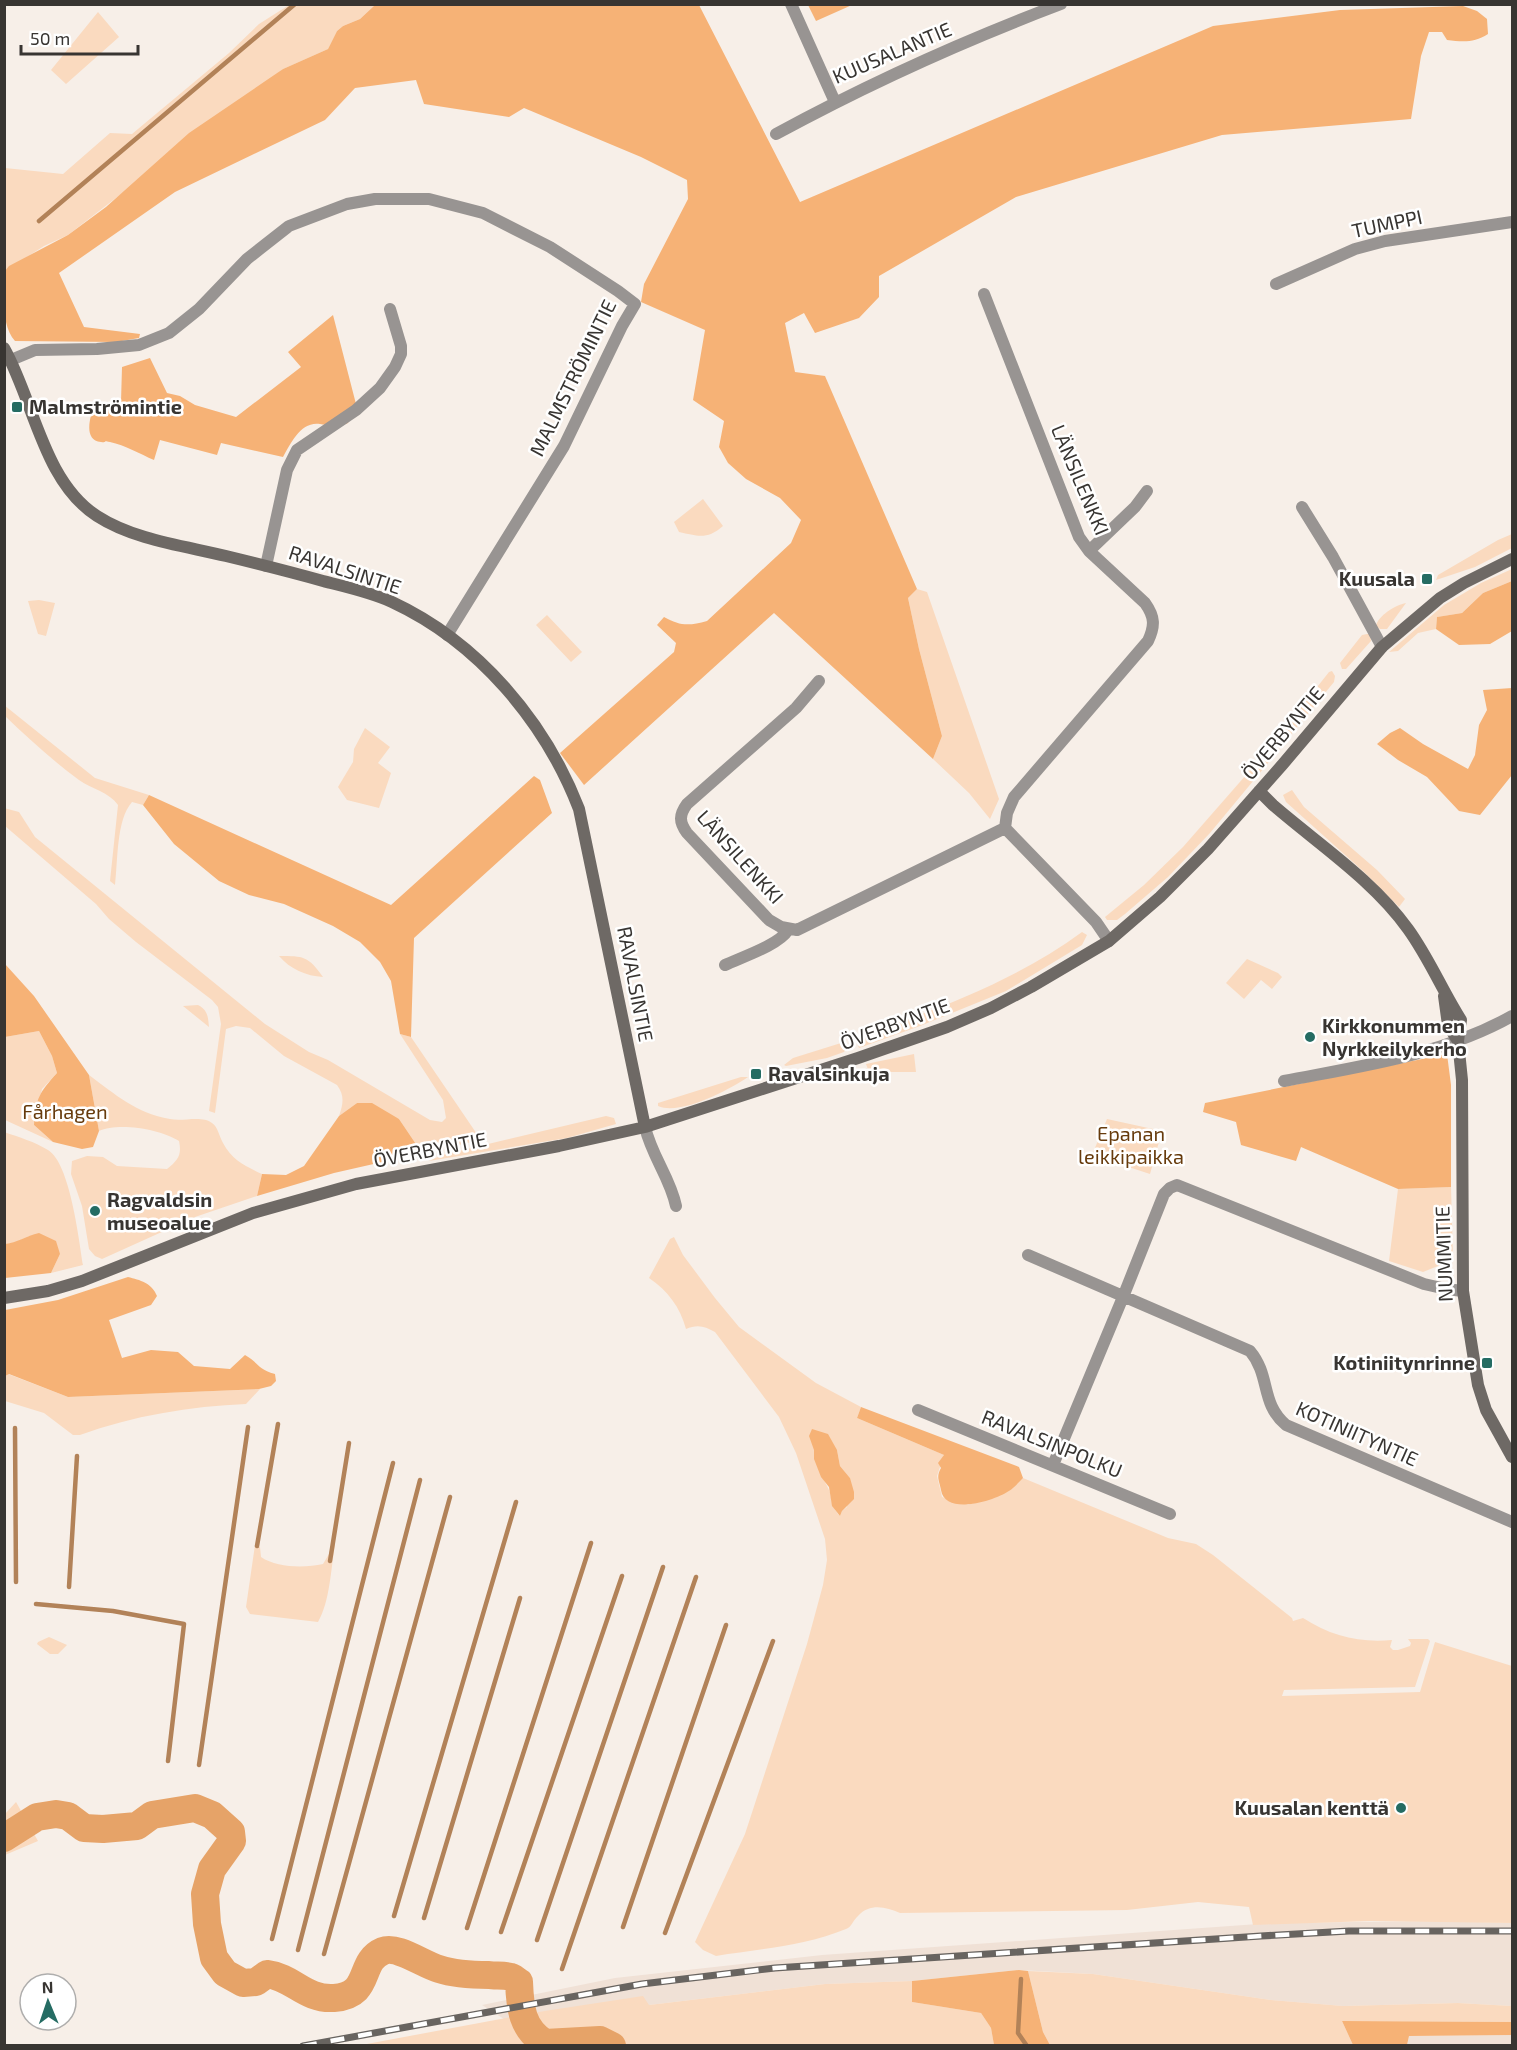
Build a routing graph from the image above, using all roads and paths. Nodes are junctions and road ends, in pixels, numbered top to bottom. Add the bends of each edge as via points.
1 (791, 4) edge
2 (1061, 4) edge
3 (835, 102) junction
4 (776, 134) dead end
5 (1512, 222) edge
6 (1276, 284) dead end
7 (984, 294) dead end
8 (390, 309) dead end
9 (4, 348) edge
10 (11, 360) junction
11 (1147, 491) dead end
12 (1302, 507) dead end
13 (1089, 551) junction
14 (1512, 559) edge
15 (266, 566) junction
16 (447, 635) junction
17 (1382, 647) junction
18 (819, 681) dead end
19 (1260, 791) junction
20 (1005, 828) junction
21 (788, 930) junction
22 (1109, 941) junction
23 (725, 965) dead end
24 (1512, 1016) edge
25 (1458, 1041) junction
26 (1284, 1081) dead end
27 (645, 1127) junction
28 (676, 1206) dead end
29 (1028, 1255) dead end
30 (1463, 1291) junction
31 (4, 1298) edge
32 (1124, 1298) junction
33 (918, 1410) dead end
34 (1512, 1457) edge
35 (1053, 1465) junction
36 (1170, 1514) dead end
37 (1512, 1522) edge

1 - 3 street, KUUSALANTIE
2 - 3 street, KUUSALANTIE
3 - 4 street
5 - 6 street, TUMPPI via 1385,241 1355,249
7 - 13 street, LÄNSILENKKI via 1073,525
8 - 15 street via 401,346 395,367 356,410 297,450 286,470
9 - 10 street, RAVALSINTIE
10 - 15 street, RAVALSINTIE via 60,478 97,516 137,533
10 - 16 street, MALMSTRÖMINTIE via 35,350 139,345 169,333 199,309 247,259 289,226 347,204 375,199 429,199 483,213 550,247 635,304 564,446
11 - 13 street
12 - 17 street
13 - 20 street, LÄNSILENKKI via 1145,603 1151,611 1154,629 1148,641 1014,797
14 - 17 street, ÖVERBYNTIE via 1440,598
15 - 16 street, RAVALSINTIE via 384,599
16 - 27 street, RAVALSINTIE via 481,663 536,725 568,780 586,839
17 - 19 street, ÖVERBYNTIE
18 - 21 street, LÄNSILENKKI via 796,708 687,804 680,819 687,833 769,920
19 - 22 street, ÖVERBYNTIE via 1160,897
19 - 25 street, NUMMITIE via 1392,910 1433,969 1443,992 1448,1024
20 - 21 street, LÄNSILENKKI via 797,930
20 - 22 street via 1096,921
21 - 23 street, LÄNSILENKKI via 785,936
22 - 27 street, ÖVERBYNTIE via 1031,987 946,1028
24 - 25 street
25 - 26 street via 1413,1055
25 - 30 street, NUMMITIE via 1462,1080
27 - 28 street
27 - 31 street, ÖVERBYNTIE via 356,1184 253,1213 82,1281
29 - 32 street, KOTINIITYNTIE
30 - 32 street via 1424,1284 1177,1185 1164,1194
30 - 34 street, NUMMITIE via 1478,1385 1486,1410
32 - 35 street
32 - 37 street, KOTINIITYNTIE via 1250,1351 1262,1367 1270,1407 1286,1425
33 - 35 street, RAVALSINPOLKU
35 - 36 street, RAVALSINPOLKU

